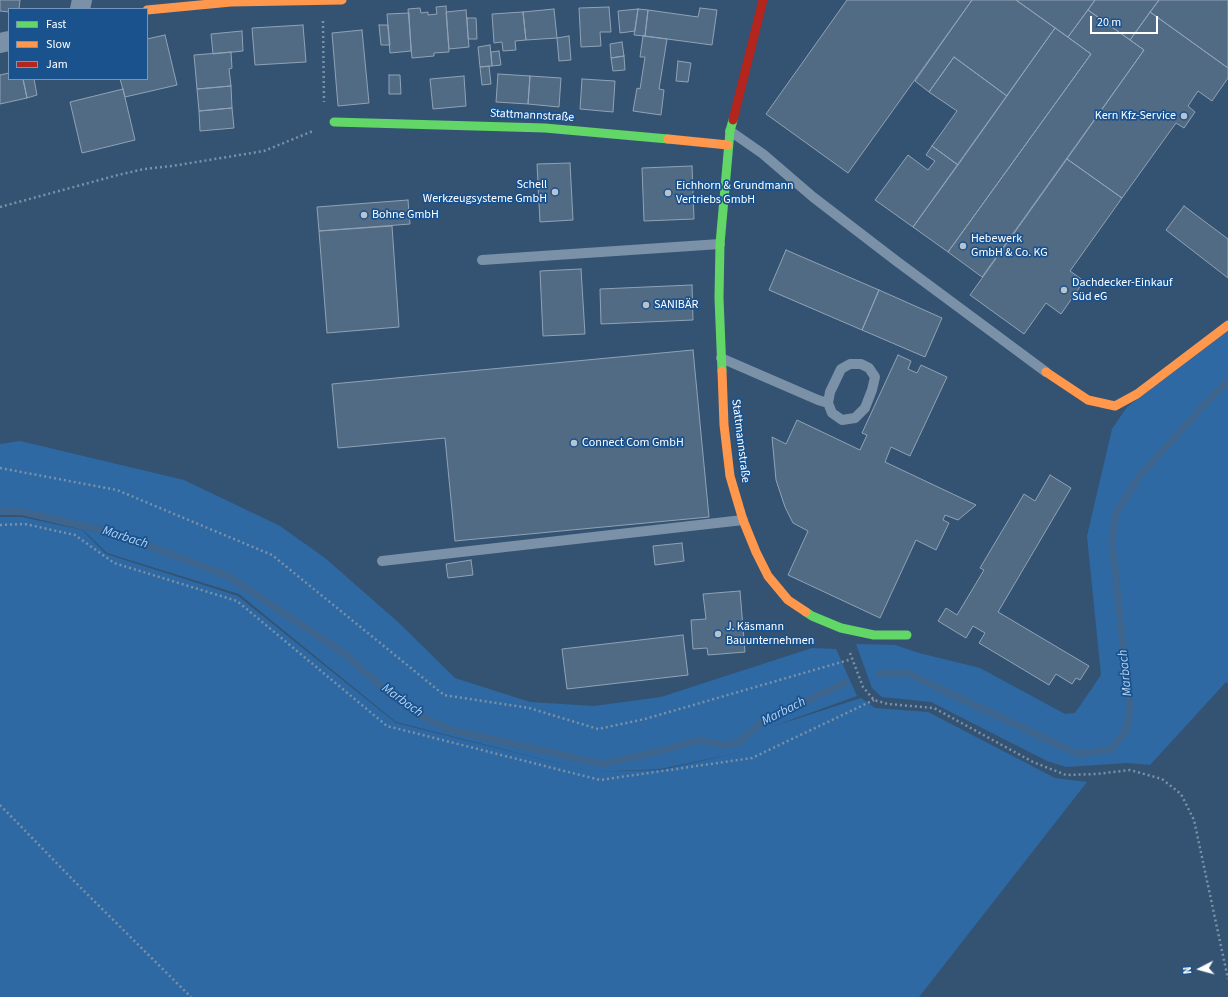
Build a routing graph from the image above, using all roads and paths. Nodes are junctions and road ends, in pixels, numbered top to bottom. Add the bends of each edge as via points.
1 (323, 0) edge
2 (342, 0) edge
3 (763, 0) edge
4 (148, 10) edge
5 (334, 122) junction
6 (730, 131) junction
7 (728, 145) junction
8 (0, 207) edge
9 (720, 244) junction
10 (482, 260) dead end
11 (1228, 325) edge
12 (721, 358) junction
13 (1046, 372) joint
14 (828, 403) junction
15 (0, 468) edge
16 (743, 520) junction
17 (0, 525) edge
18 (382, 561) dead end
19 (841, 628) junction
20 (907, 635) dead end
21 (852, 659) junction
22 (874, 700) junction
23 (0, 805) edge
24 (1228, 979) edge
25 (191, 997) edge

1 - 2 street
1 - 4 street via 231,2
1 - 5 path via 324,105
3 - 6 street, Stattmannstraße
5 - 7 street, Stattmannstraße via 545,128
5 - 8 path via 264,151 118,174
6 - 7 street, Stattmannstraße
6 - 13 lane via 763,154 813,197 895,260
7 - 9 street, Stattmannstraße
9 - 10 lane
9 - 12 street, Stattmannstraße
11 - 13 street via 1137,394 1115,406 1088,400
12 - 14 lane
12 - 16 street, Stattmannstraße via 724,425 730,476
14 - 14 lane via 832,413 842,420 855,418 864,408 872,390 875,377 869,368 861,364 850,364 841,369 830,392
15 - 21 path via 117,490 272,555 444,696 529,708 598,729 645,719
16 - 18 lane
16 - 19 street, Stattmannstraße via 768,576 788,600 812,616
17 - 22 path via 25,524 74,535 114,563 237,601 387,726 600,780 752,758
19 - 20 street, Stattmannstraße via 874,635
19 - 21 path
21 - 22 path via 863,687
22 - 24 path via 888,704 934,708 1033,762 1066,775 1130,770 1162,779 1180,794 1194,820
23 - 25 path

